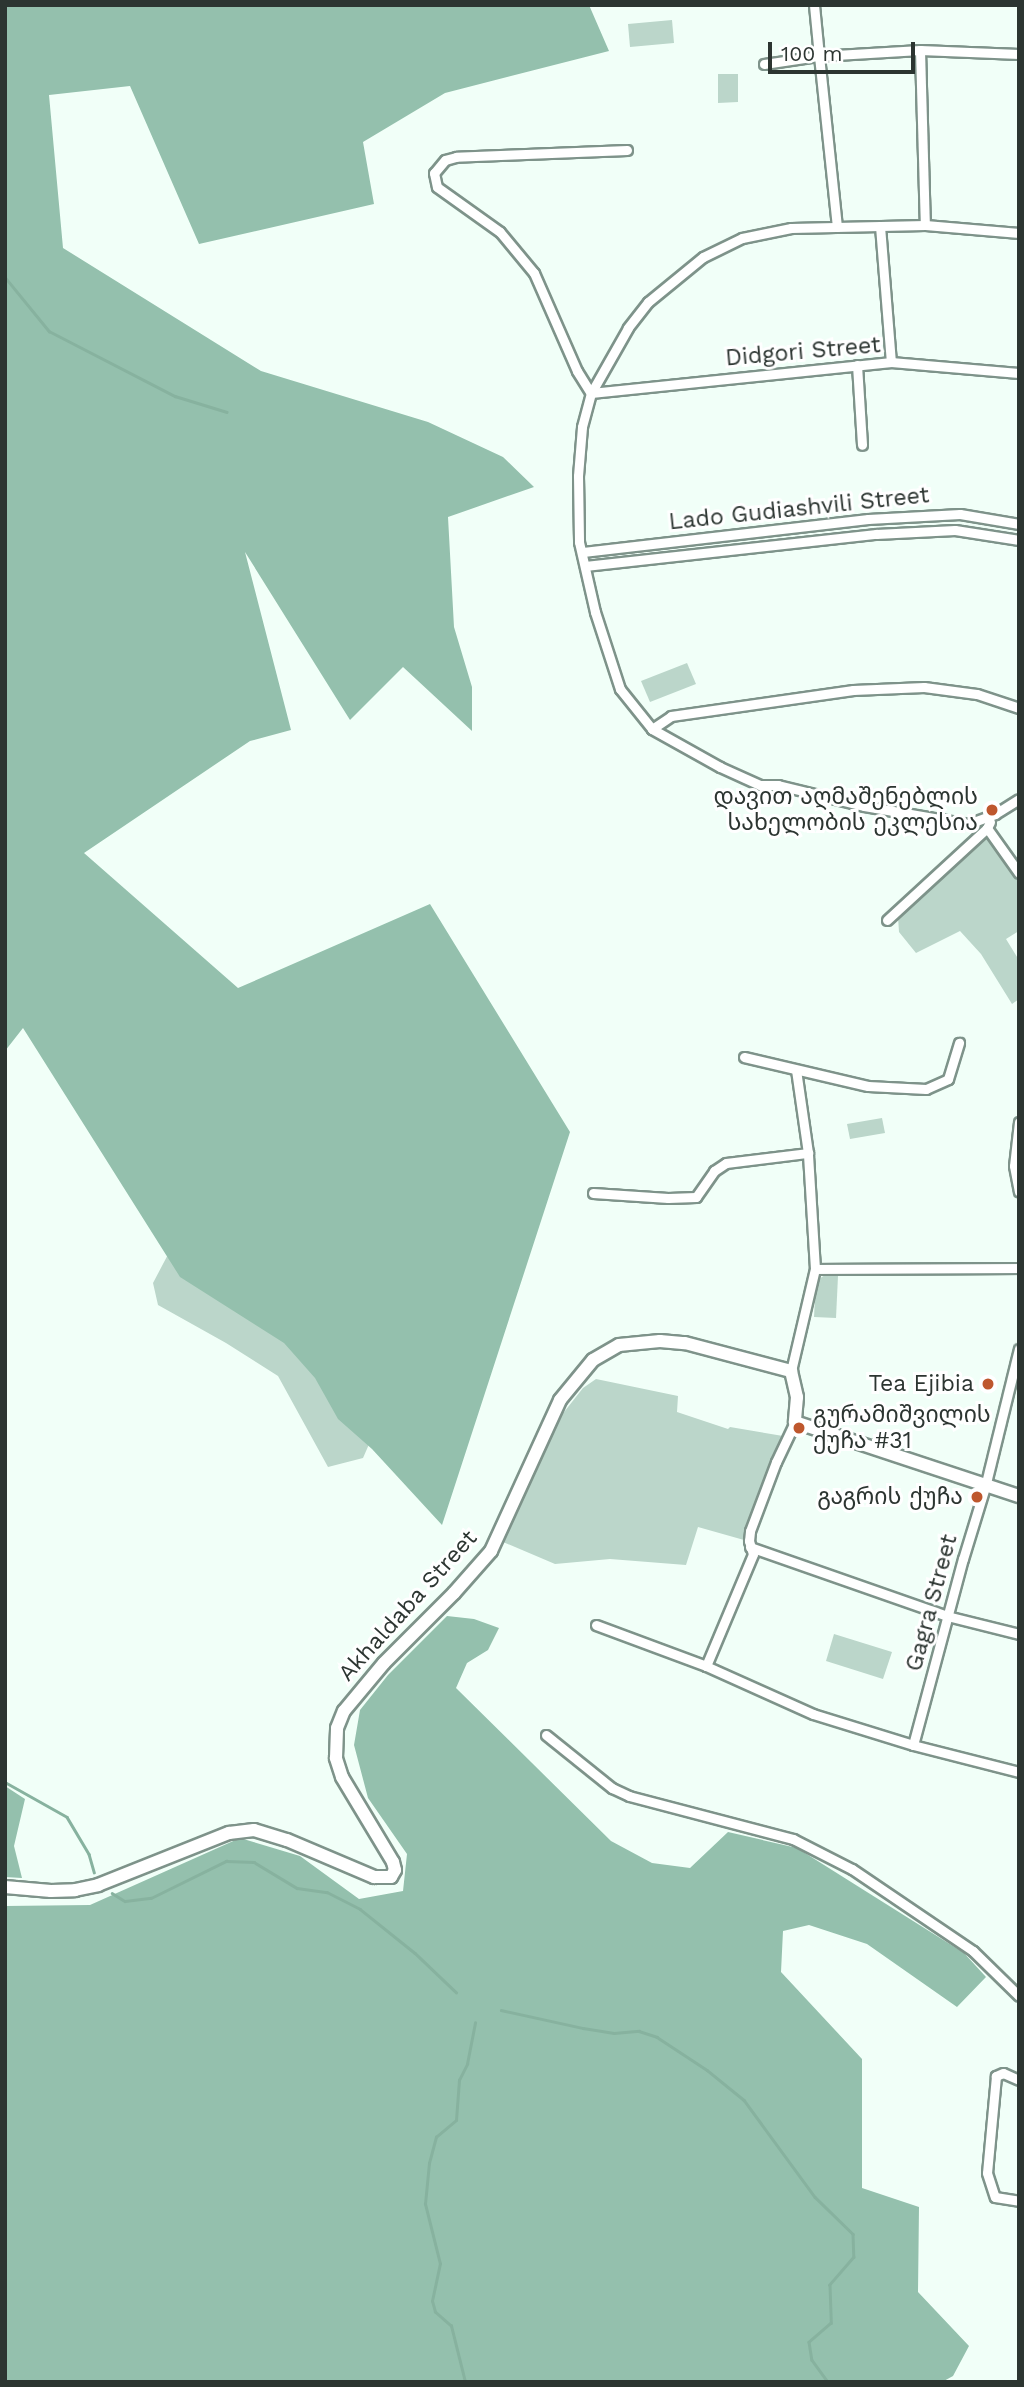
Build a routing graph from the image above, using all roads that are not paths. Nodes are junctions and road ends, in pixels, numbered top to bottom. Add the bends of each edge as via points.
1 (814, 5) edge
2 (920, 50) junction
3 (1019, 54) edge
4 (819, 56) junction
5 (764, 64) dead end
6 (627, 149) dead end
7 (925, 225) junction
8 (880, 226) junction
9 (837, 227) junction
10 (1019, 233) edge
11 (891, 362) junction
12 (857, 365) junction
13 (1019, 373) edge
14 (591, 393) junction
15 (862, 445) dead end
16 (936, 515) junction
17 (1019, 524) edge
18 (937, 531) junction
19 (718, 535) junction
20 (1019, 540) edge
21 (720, 551) junction
22 (583, 552) junction
23 (585, 566) junction
24 (1019, 708) edge
25 (652, 729) junction
26 (1019, 799) edge
27 (995, 814) junction
28 (987, 828) junction
29 (1019, 873) edge
30 (887, 920) dead end
31 (959, 1043) dead end
32 (744, 1057) dead end
33 (796, 1070) junction
34 (1019, 1122) edge
35 (808, 1153) junction
36 (1019, 1192) edge
37 (593, 1193) dead end
38 (1019, 1268) edge
39 (815, 1269) junction
40 (1019, 1349) edge
41 (791, 1371) junction
42 (795, 1422) junction
43 (985, 1487) junction
44 (1019, 1496) edge
45 (750, 1546) junction
46 (947, 1616) junction
47 (596, 1625) dead end
48 (1019, 1634) edge
49 (706, 1666) junction
50 (546, 1735) dead end
51 (913, 1745) junction
52 (1019, 1772) edge
53 (5, 1886) edge
54 (1019, 1996) edge
55 (1019, 2080) edge
56 (1019, 2201) edge

1 - 4 street
2 - 3 street
2 - 4 street
2 - 7 street
4 - 5 street
4 - 9 street
6 - 14 street via 456,157 445,160 434,173 437,187 500,232 534,273
7 - 8 street
7 - 10 street
8 - 9 street
8 - 11 street
9 - 14 street via 791,228 742,238 703,257 648,302
11 - 12 street, Didgori Street
11 - 13 street, Didgori Street
12 - 14 street, Didgori Street
12 - 15 street
14 - 22 street via 582,427 578,476
16 - 17 street, Lado Gudiashvili Street via 960,514
16 - 18 street
16 - 19 street, Lado Gudiashvili Street
18 - 20 street, Lado Gudiashvili Street
18 - 21 street, Lado Gudiashvili Street
19 - 21 street
19 - 22 street, Lado Gudiashvili Street
21 - 23 street, Lado Gudiashvili Street
22 - 23 street
23 - 25 street via 620,688
24 - 25 street via 977,694 925,687 853,690 671,716
25 - 27 street via 760,785 968,824
26 - 27 street
27 - 28 street
28 - 29 street
28 - 30 street
31 - 33 street via 948,1079 926,1089 868,1086
32 - 33 street
33 - 35 street
34 - 36 street via 1014,1166
35 - 37 street via 726,1163 696,1197
35 - 39 street
38 - 39 street
39 - 41 street
40 - 43 street, Gagra Street
41 - 42 street via 797,1397
41 - 53 street, Akhaldaba Street via 685,1343 660,1341 619,1345 593,1360 574,1382 550,1418 491,1551 384,1663 344,1711 337,1728 342,1777 393,1863 391,1877 374,1877 254,1830 229,1833 98,1885 51,1891
42 - 43 street
42 - 45 street via 754,1520
43 - 44 street
43 - 46 street, Gagra Street
45 - 46 street
45 - 49 street via 753,1554
46 - 48 street
46 - 51 street, Gagra Street
47 - 49 street
49 - 51 street via 813,1714
50 - 54 street via 612,1788 629,1796 793,1839 843,1864 972,1951
51 - 52 street
55 - 56 street via 1003,2073 995,2081 989,2133 989,2183 995,2197

